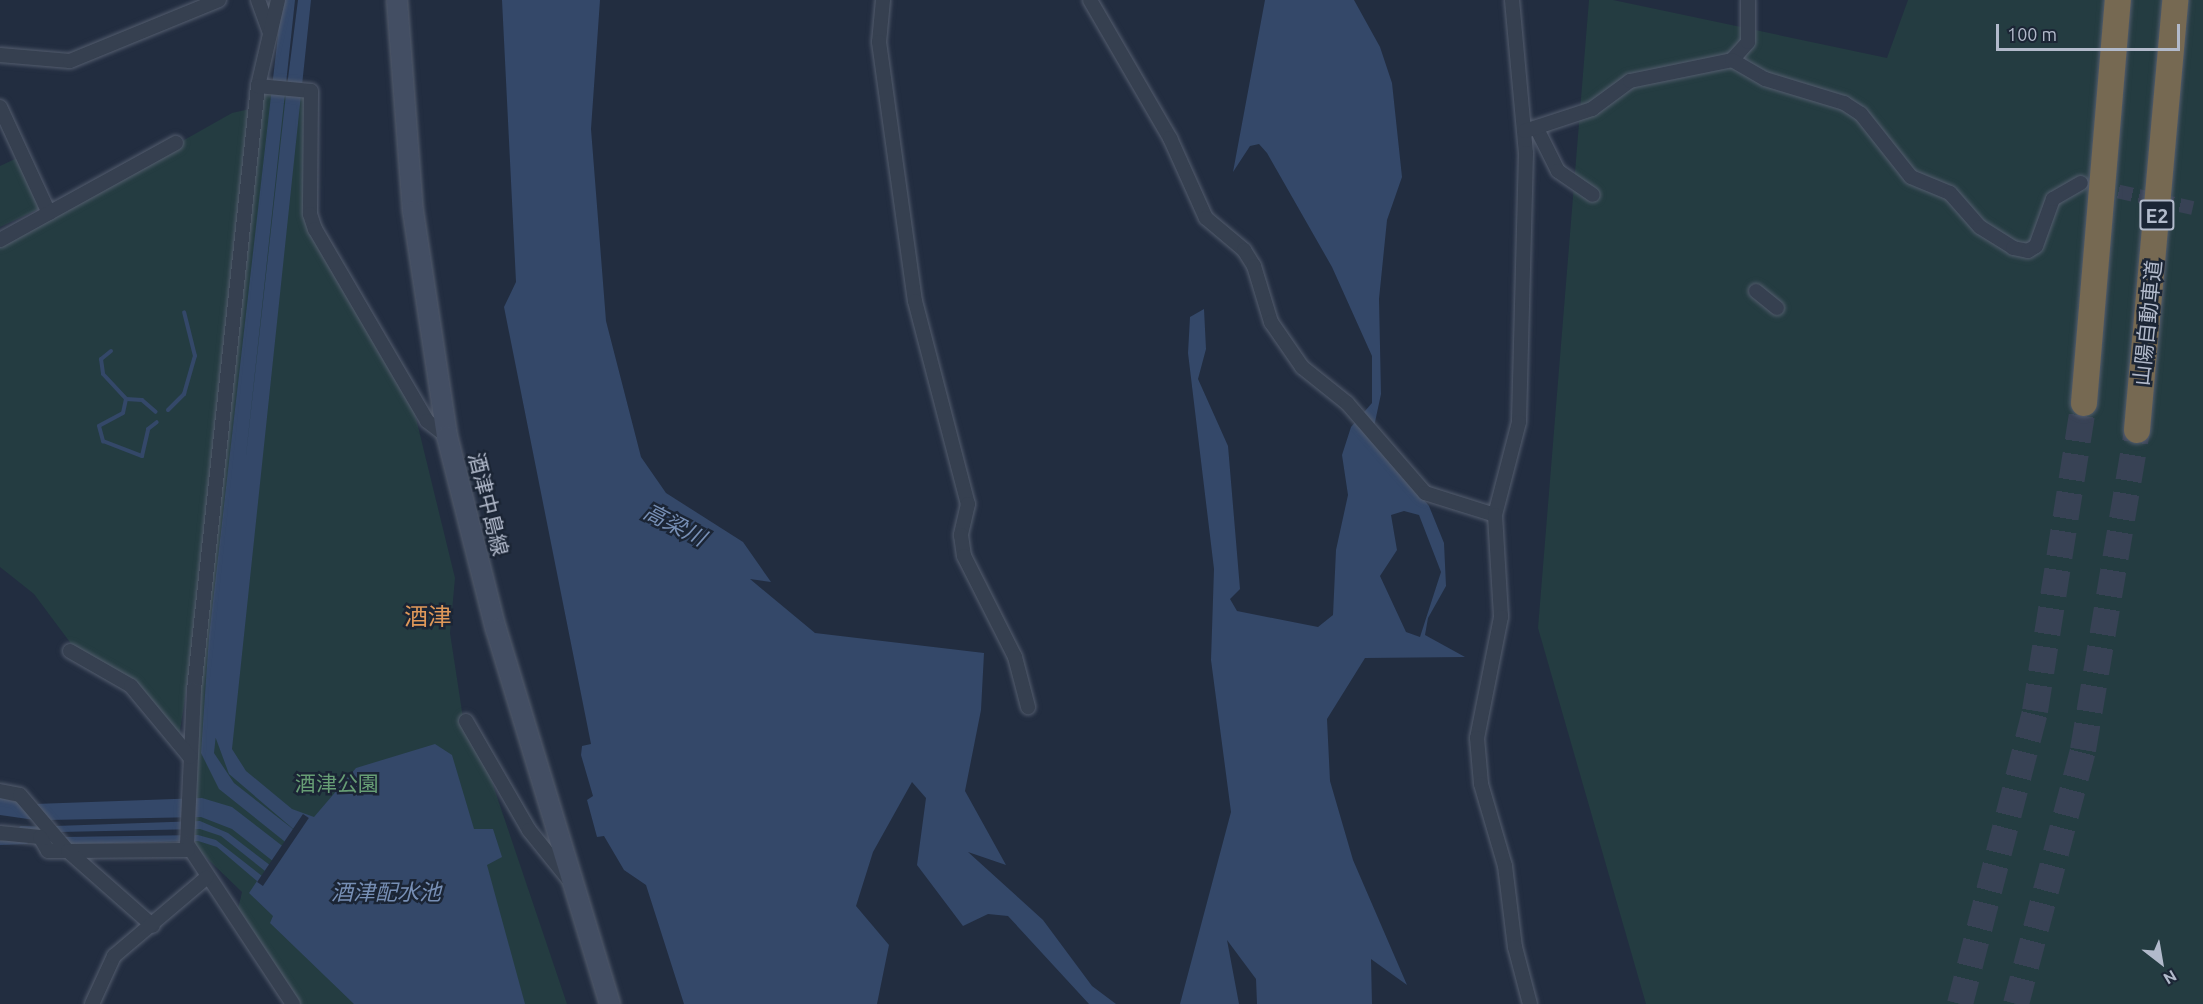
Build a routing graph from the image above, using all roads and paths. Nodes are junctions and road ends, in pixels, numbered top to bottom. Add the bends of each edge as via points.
1 (219, 0) edge
2 (258, 0) edge
3 (278, 0) edge
4 (397, 0) edge
5 (883, 0) edge
6 (1090, 0) edge
7 (1512, 0) edge
8 (1748, 0) edge
9 (2118, 0) edge
10 (2175, 0) edge
11 (269, 31) junction
12 (0, 55) edge
13 (1732, 60) junction
14 (262, 86) junction
15 (0, 107) edge
16 (1531, 130) junction
17 (176, 143) dead end
18 (2081, 183) tunnel mouth
19 (1593, 195) dead end
20 (49, 213) junction
21 (0, 240) edge
22 (1756, 291) dead end
23 (1777, 308) dead end
24 (2084, 402) tunnel mouth
25 (2136, 430) tunnel mouth
26 (447, 436) junction
27 (1495, 515) junction
28 (70, 651) dead end
29 (1028, 707) dead end
30 (466, 721) dead end
31 (190, 757) junction
32 (0, 790) edge
33 (0, 835) edge
34 (187, 847) junction
35 (66, 848) junction
36 (206, 878) junction
37 (570, 881) junction
38 (153, 926) junction
39 (95, 1002) edge
40 (293, 1004) edge
41 (610, 1004) edge
42 (1530, 1004) edge

1 - 12 street via 69,61
2 - 11 street
3 - 11 street
4 - 26 main road, 酒津中島線 via 413,211
5 - 29 street via 879,42 915,301 968,504 961,535 964,556 1015,657
6 - 27 street via 1170,138 1206,218 1244,250 1254,266 1271,322 1302,367 1347,403 1425,493 1438,502
7 - 16 street
8 - 13 street via 1748,42
9 - 24 highway
10 - 25 highway, 山陽自動車道 / E2
11 - 14 street
13 - 16 street via 1630,81 1592,109
13 - 18 street via 1765,79 1844,103 1861,114 1911,177 1950,193 1980,226 2013,248 2028,251 2036,246 2053,199
14 - 26 street via 307,90 314,97 310,185 315,229 427,421
14 - 31 street
15 - 20 street
16 - 19 street via 1558,171
16 - 27 street via 1520,422
17 - 20 street
20 - 21 street
22 - 23 street
26 - 37 main road, 酒津中島線
27 - 42 street via 1501,617 1480,711 1478,764 1505,866 1515,948
28 - 31 street via 131,686
30 - 37 street via 529,830
31 - 34 street
32 - 35 street via 20,795
33 - 35 street via 40,837 48,851
34 - 35 street
34 - 36 street
35 - 38 street
36 - 38 street
36 - 40 street
37 - 41 main road, 酒津中島線
38 - 39 street via 114,956

